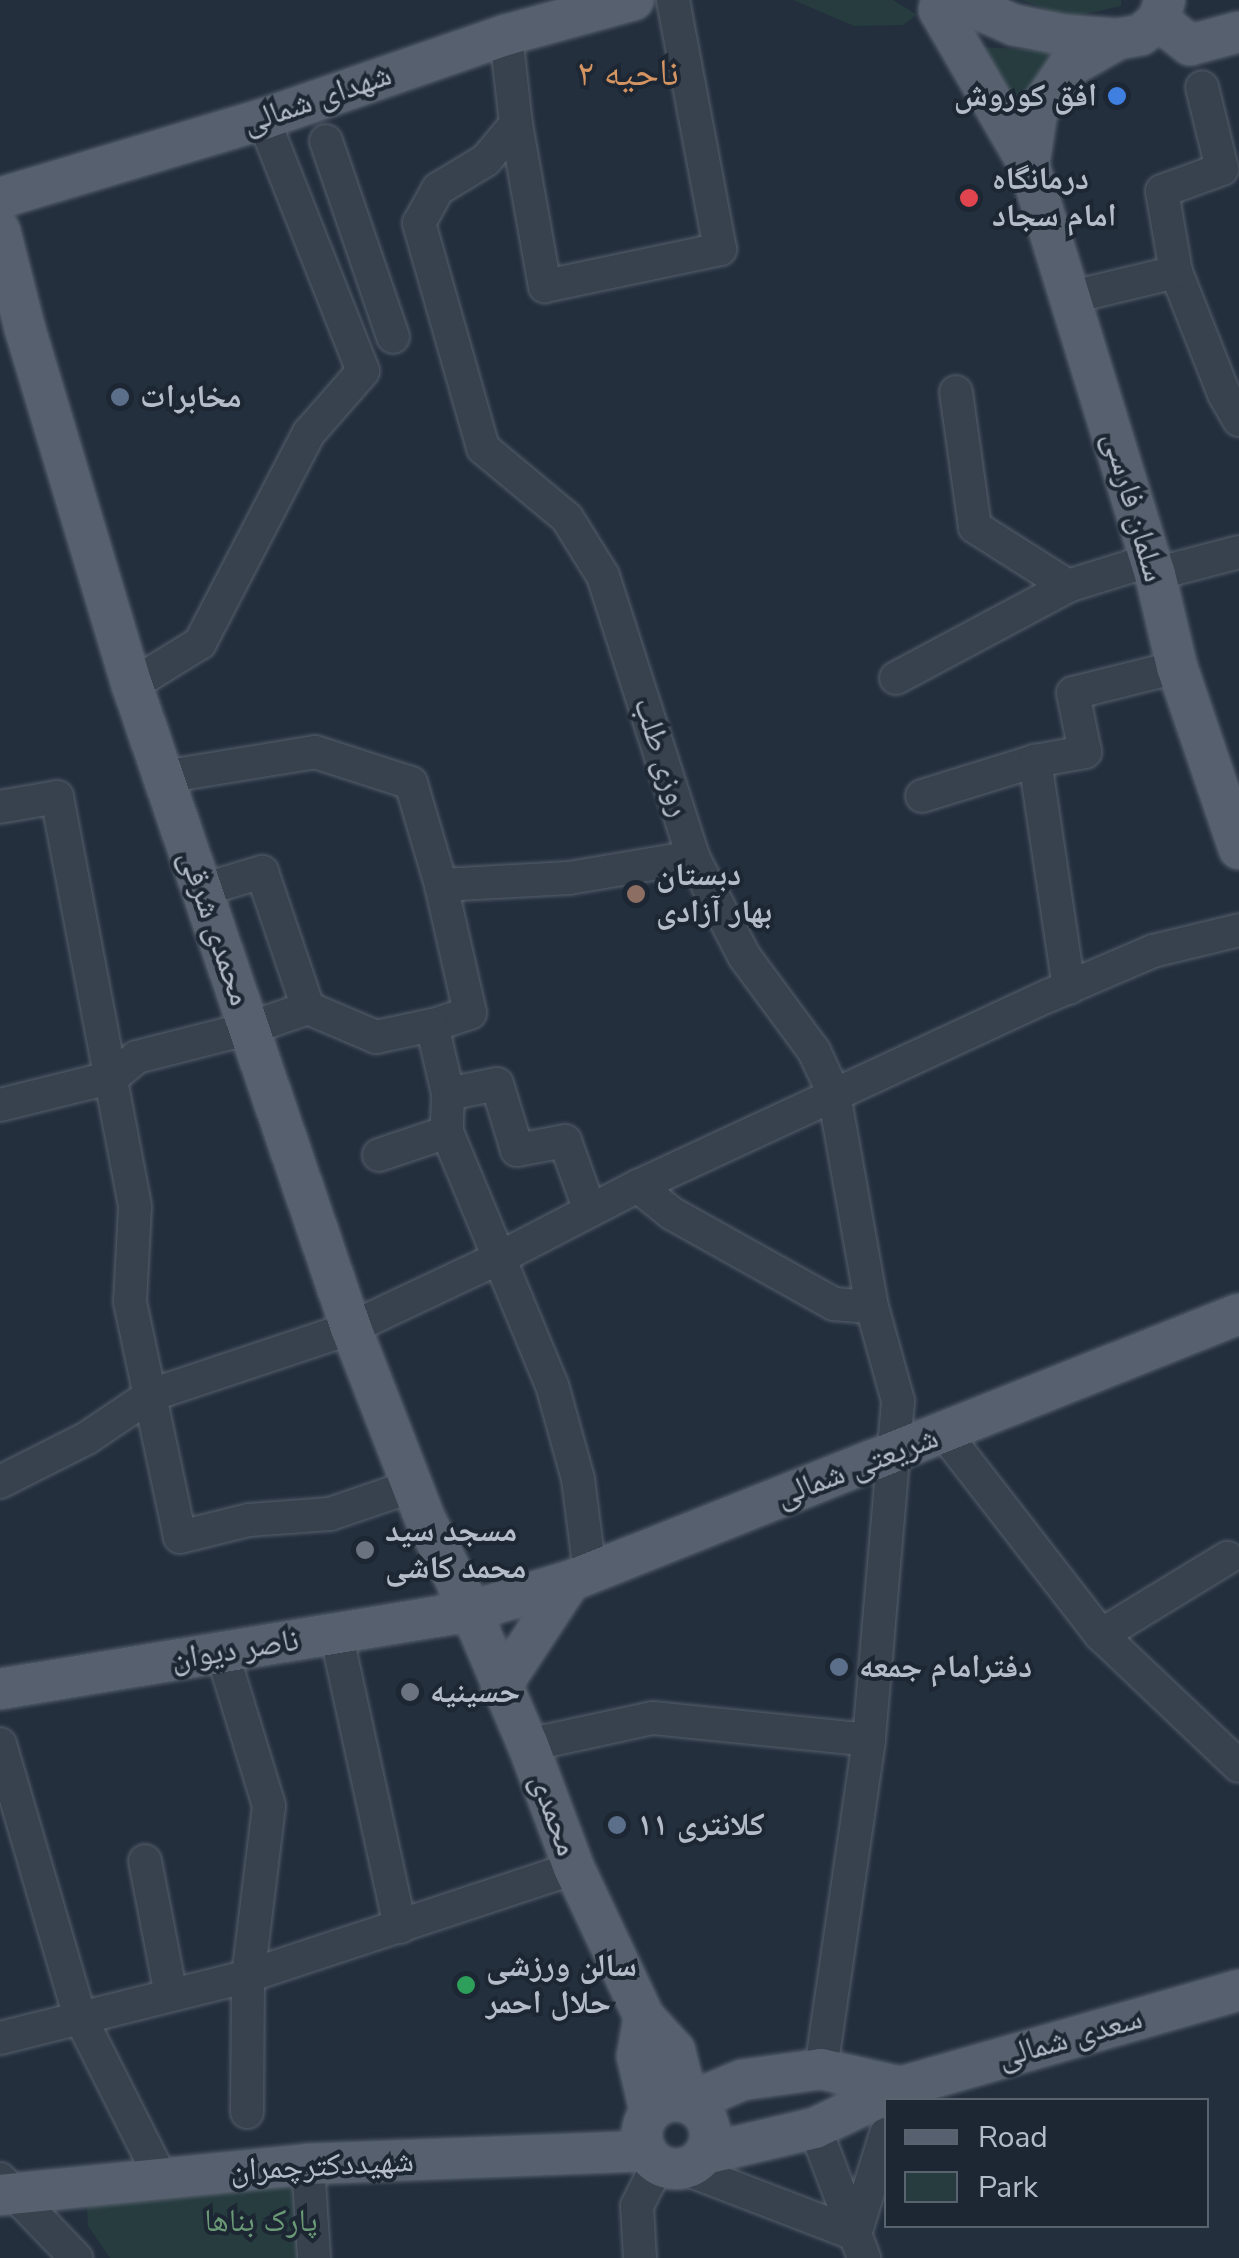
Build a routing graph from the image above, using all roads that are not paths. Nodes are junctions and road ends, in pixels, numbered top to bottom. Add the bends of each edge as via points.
1 (633, 0) edge
2 (673, 0) edge
3 (941, 0) edge
4 (958, 0) edge
5 (1161, 10) edge
6 (1239, 32) edge
7 (506, 35) junction
8 (1118, 39) junction
9 (1202, 87) dead end
10 (263, 118) junction
11 (516, 124) junction
12 (326, 141) dead end
13 (1029, 165) junction
14 (0, 198) edge
15 (0, 232) edge
16 (1176, 272) junction
17 (1072, 297) junction
18 (448, 330) junction
19 (12, 333) edge
20 (393, 337) junction
21 (363, 371) junction
22 (956, 392) dead end
23 (1239, 420) edge
24 (1239, 552) edge
25 (1153, 567) junction
26 (1068, 586) junction
27 (1177, 666) junction
28 (896, 678) dead end
29 (132, 685) junction
30 (1035, 761) junction
31 (163, 777) junction
32 (922, 796) dead end
33 (0, 807) edge
34 (1235, 825) edge
35 (693, 857) junction
36 (440, 885) junction
37 (202, 890) junction
38 (1239, 930) edge
39 (1068, 988) junction
40 (308, 1008) junction
41 (432, 1025) junction
42 (250, 1028) junction
43 (113, 1077) junction
44 (448, 1094) junction
45 (834, 1094) junction
46 (0, 1105) edge
47 (447, 1132) junction
48 (379, 1156) dead end
49 (638, 1186) junction
50 (590, 1211) junction
51 (497, 1259) junction
52 (872, 1307) junction
53 (1239, 1314) edge
54 (351, 1328) junction
55 (151, 1395) junction
56 (945, 1434) junction
57 (893, 1450) junction
58 (0, 1482) edge
59 (415, 1485) junction
60 (1227, 1558) dead end
61 (580, 1577) junction
62 (471, 1611) junction
63 (336, 1633) junction
64 (1100, 1635) junction
65 (222, 1652) junction
66 (501, 1686) junction
67 (0, 1689) edge
68 (870, 1740) junction
69 (0, 1744) edge
70 (528, 1745) junction
71 (1239, 1766) edge
72 (145, 1861) dead end
73 (574, 1868) junction
74 (400, 1927) junction
75 (248, 1976) junction
76 (1239, 1990) edge
77 (170, 1996) junction
78 (80, 2018) junction
79 (0, 2038) edge
80 (802, 2071) junction
81 (899, 2094) edge
82 (884, 2100) edge
83 (247, 2112) dead end
84 (814, 2128) junction
85 (671, 2142) junction
86 (884, 2143) edge
87 (308, 2164) junction
88 (160, 2176) junction
89 (3, 2189) edge
90 (860, 2246) edge
91 (76, 2258) edge
92 (314, 2258) edge
93 (640, 2258) edge

1 - 7 main road, شهدای شمالی
2 - 11 street via 720,249 545,286
3 - 13 main road, سلمان فارسی via 939,10
4 - 8 main road via 1014,25
5 - 6 main road via 1190,45
5 - 8 main road, سلمان فارسی via 1141,35
7 - 10 main road, شهدای شمالی
7 - 11 street
8 - 13 main road, سلمان فارسی via 1067,68 1037,112
9 - 16 street via 1222,169 1162,191
10 - 14 main road, شهدای شمالی
10 - 21 street
11 - 18 street, روزی طلب via 486,160 438,189 418,224
12 - 20 street
13 - 17 main road, سلمان فارسی
15 - 19 main road, محمدی شرقی
16 - 17 street
16 - 23 street
17 - 25 main road, سلمان فارسی
18 - 20 street
18 - 35 street, روزی طلب via 483,448 567,518 603,576
19 - 29 main road, محمدی شرقی
20 - 21 street
21 - 29 street via 309,433 200,643
22 - 26 street via 975,527
24 - 25 street
25 - 26 street
25 - 27 main road, سلمان فارسی
26 - 28 street
27 - 30 street via 1073,693 1085,752
27 - 34 main road, سلمان فارسی
29 - 31 main road, محمدی شرقی
30 - 32 street
30 - 39 street
31 - 36 street via 315,752 411,783
31 - 37 main road, محمدی شرقی
33 - 43 street via 56,797
35 - 36 street via 569,878
35 - 45 street, روزی طلب via 744,956 814,1051
36 - 41 street via 470,1013
37 - 40 street via 262,872
37 - 42 main road, محمدی شرقی
38 - 39 street via 1154,951
39 - 45 street
40 - 41 street via 376,1037
40 - 42 street
41 - 44 street
42 - 43 street via 137,1057
42 - 54 main road, محمدی شرقی
43 - 46 street
43 - 55 street via 135,1208 130,1302
44 - 47 street
44 - 50 street via 496,1084 517,1150 565,1141
45 - 49 street
45 - 52 street, روزی طلب
47 - 48 street
47 - 51 street
49 - 50 street
49 - 52 street via 671,1213 834,1304
50 - 51 street
51 - 54 street
51 - 61 street via 552,1385 578,1479
52 - 57 street, روزی طلب via 898,1401
53 - 56 main road, شریعتی شمالی
54 - 55 street
54 - 59 main road, محمدی شرقی
55 - 58 street via 87,1438
55 - 59 street via 180,1537 249,1520 330,1514
56 - 57 main road, شریعتی شمالی
56 - 64 street
57 - 61 main road, شریعتی شمالی
57 - 68 street, روزی طلب
59 - 62 main road, محمدی شرقی
60 - 64 street
61 - 62 main road, شریعتی شمالی
61 - 66 main road
62 - 63 main road, ناصر دیوان
62 - 66 main road, محمدی
63 - 65 main road, ناصر دیوان
63 - 74 street
64 - 71 street
65 - 67 main road, ناصر دیوان
65 - 75 street via 268,1806
66 - 70 main road, محمدی
68 - 70 street via 653,1718
68 - 80 street, روزی طلب
69 - 78 street
70 - 73 main road, محمدی
72 - 77 street
73 - 74 street
73 - 85 main road, محمدی via 644,2016 675,2051
74 - 75 street
75 - 77 street
75 - 83 street
76 - 81 main road, سعدی شمالی
77 - 78 street
78 - 79 street
78 - 88 street
80 - 81 main road
80 - 84 main road via 798,2089
80 - 85 main road via 742,2080
82 - 84 main road, سعدی شمالی
84 - 85 main road, سعدی شمالی
84 - 90 street
85 - 87 main road, شهیددکترچمران
85 - 90 street
85 - 93 street via 637,2206
86 - 90 street
87 - 88 main road, شهیددکترچمران
87 - 92 street
88 - 89 main road, شهیددکترچمران
89 - 91 street

